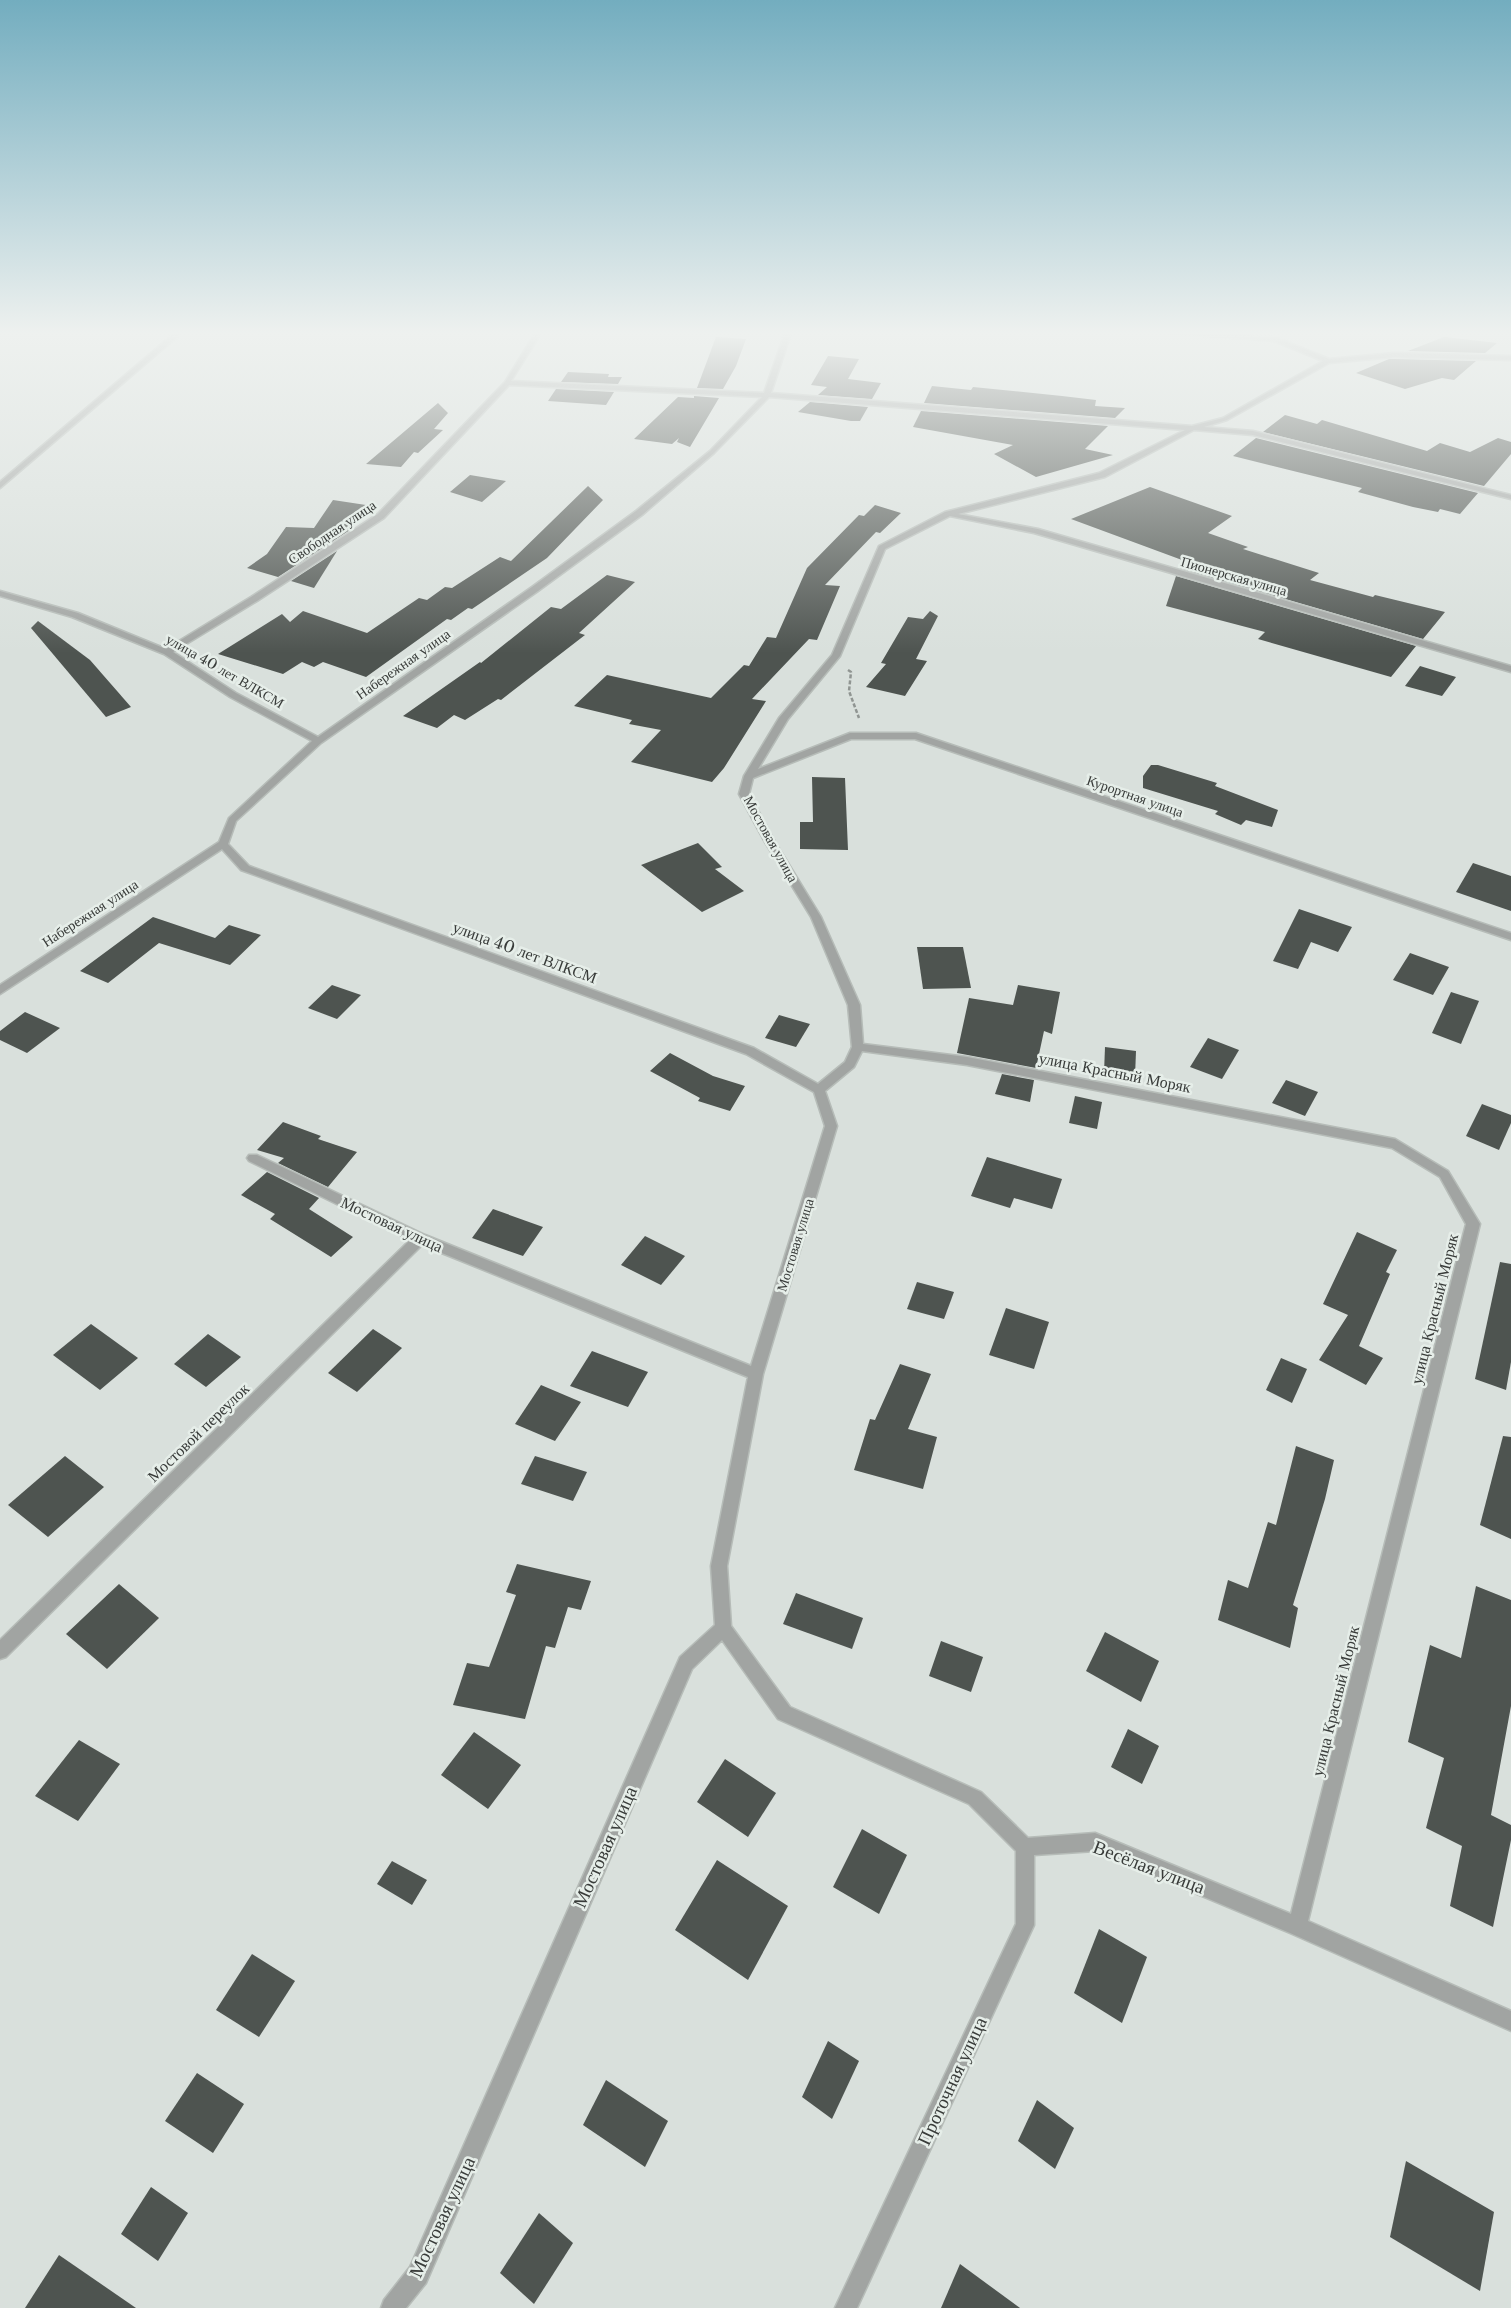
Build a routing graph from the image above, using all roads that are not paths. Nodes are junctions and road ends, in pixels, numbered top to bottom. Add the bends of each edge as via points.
1 (56, 438) edge
2 (455, 438) edge
3 (726, 438) edge
4 (1174, 438) edge
5 (1272, 438) edge
6 (0, 486) edge
7 (1511, 497) edge
8 (948, 514) junction
9 (0, 593) edge
10 (167, 652) junction
11 (1511, 669) edge
12 (318, 741) junction
13 (749, 776) junction
14 (223, 844) junction
15 (1511, 937) edge
16 (0, 990) edge
17 (858, 1047) junction
18 (819, 1090) junction
19 (253, 1158) dead end
20 (420, 1239) junction
21 (756, 1374) junction
22 (722, 1628) junction
23 (0, 1651) edge
24 (1025, 1847) junction
25 (1296, 1926) junction
26 (1511, 2021) edge
27 (392, 2308) edge
28 (846, 2308) edge

1 - 6 street
2 - 10 street, Свободная улица via 381,516 254,600
3 - 12 street, Набережная улица via 639,514
4 - 8 street, Мостовая улица via 1102,475
5 - 7 street
8 - 11 street, Пионерская улица via 1035,531
8 - 13 street, Мостовая улица via 882,548 836,656 784,718
9 - 10 street, улица 40 лет ВЛКСМ via 75,615
10 - 12 street, улица 40 лет ВЛКСМ via 233,695
12 - 14 street, Набережная улица via 232,820
13 - 15 street, Курортная улица via 850,736 916,736
13 - 17 street, Мостовая улица via 744,794 816,918 854,1005
14 - 16 street, Набережная улица
14 - 18 street, улица 40 лет ВЛКСМ via 245,868 750,1051
17 - 18 street via 850,1064
17 - 25 street, улица Красный Моряк via 966,1061 1395,1144 1444,1174 1473,1224
18 - 21 street, Мостовая улица via 830,1126
19 - 20 street, Мостовая улица
20 - 21 street, Мостовая улица
20 - 23 street, Мостовой переулок
21 - 22 street, Мостовая улица via 719,1566
22 - 24 street via 784,1713 975,1798
22 - 27 street, Мостовая улица via 686,1663 418,2274
24 - 25 street, Весёлая улица via 1095,1842
24 - 28 street, Проточная улица via 1025,1925
25 - 26 street, Весёлая улица

